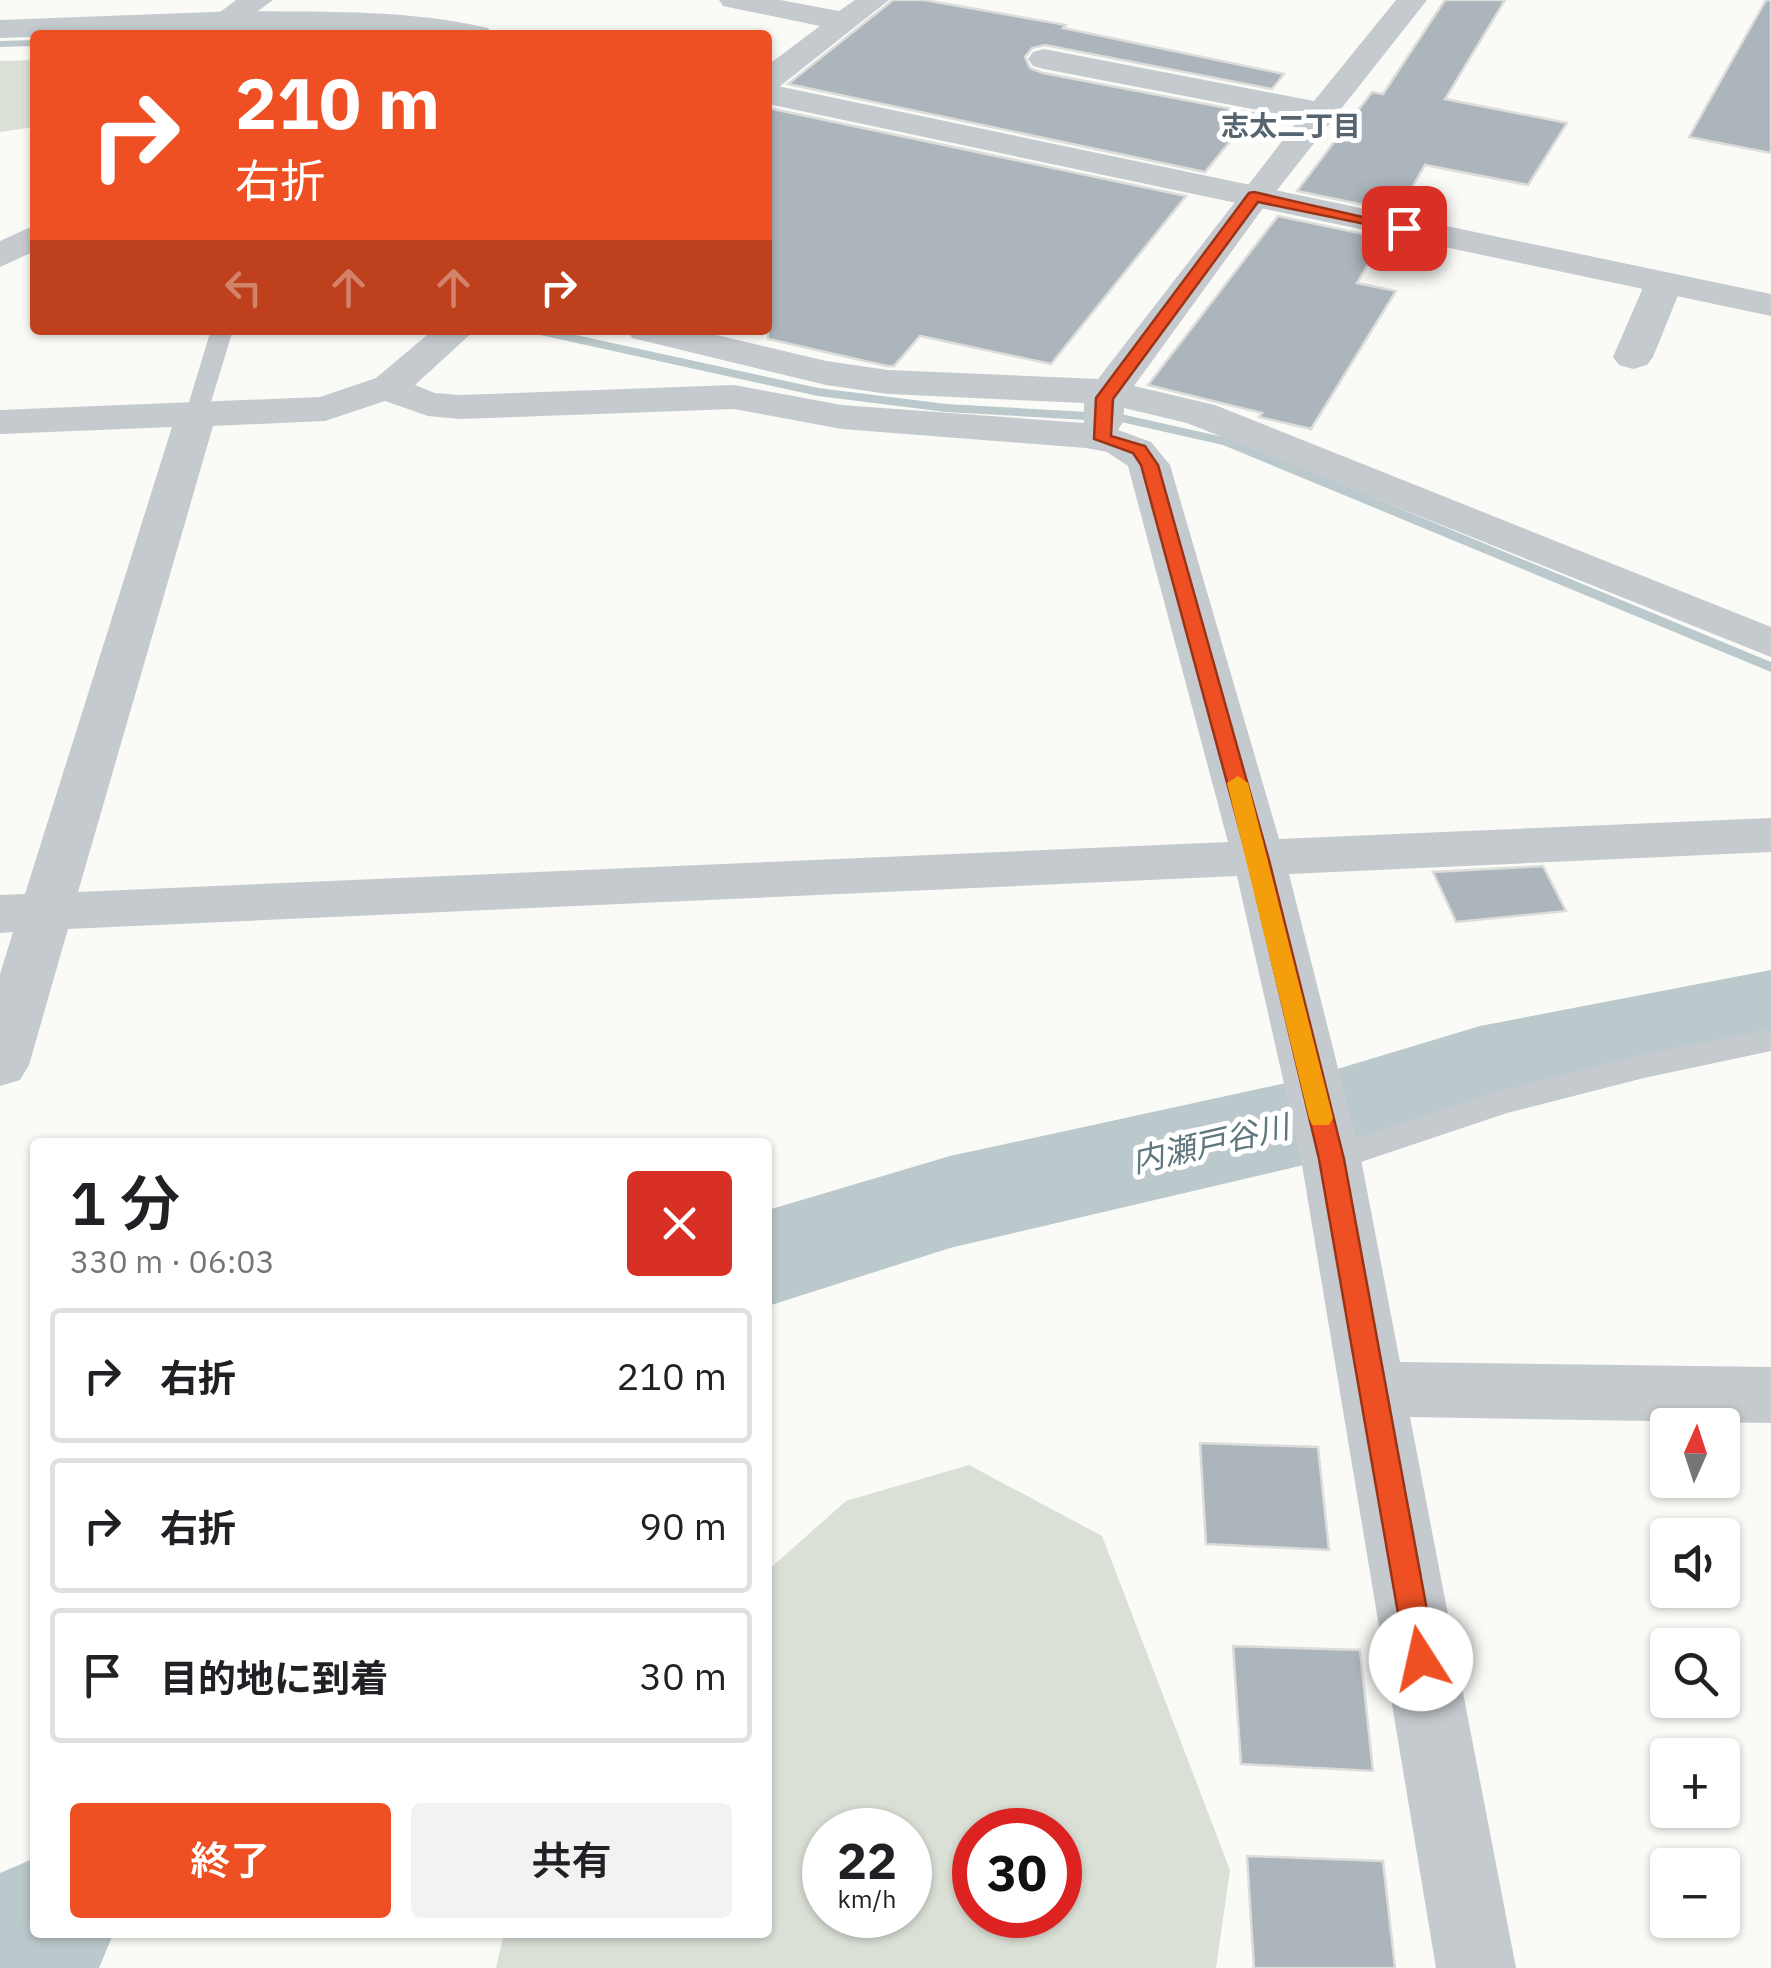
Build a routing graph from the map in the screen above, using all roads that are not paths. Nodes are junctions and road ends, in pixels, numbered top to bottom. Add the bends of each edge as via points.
1 (258, 0) edge
2 (734, 0) edge
3 (874, 0) edge
4 (1412, 0) edge
5 (226, 19) junction
6 (846, 22) junction
7 (0, 29) edge
8 (430, 30) edge
9 (1044, 59) dead end
10 (772, 77) edge
11 (772, 95) edge
12 (1322, 112) junction
13 (1254, 196) junction
14 (30, 239) edge
15 (0, 256) edge
16 (1664, 283) junction
17 (1771, 305) edge
18 (220, 335) edge
19 (450, 335) edge
20 (667, 335) edge
21 (1633, 357) dead end
22 (387, 388) junction
23 (1105, 410) junction
24 (196, 415) junction
25 (0, 422) edge
26 (1771, 643) edge
27 (1771, 835) edge
28 (1259, 860) junction
29 (24, 912) edge
30 (1771, 1040) edge
31 (0, 1065) edge
32 (1331, 1159) junction
33 (1372, 1388) junction
34 (1771, 1395) edge
35 (1476, 1968) edge

1 - 5 street
2 - 6 street
3 - 6 street
4 - 12 street
5 - 7 street
5 - 8 street
6 - 10 street
9 - 12 street
11 - 13 street
12 - 13 street
13 - 16 street
13 - 23 street
14 - 15 street
16 - 17 street
16 - 21 street
18 - 24 lane
19 - 22 street
20 - 23 street via 826,373
22 - 23 street via 428,404 460,407 734,397 842,417
22 - 24 street via 325,408
23 - 26 street via 1201,414
23 - 28 street via 1149,465
24 - 25 street
24 - 29 street
27 - 28 street
28 - 29 street
28 - 32 street
29 - 31 street
30 - 32 lane via 1504,1102
32 - 33 street
33 - 34 street
33 - 35 street

